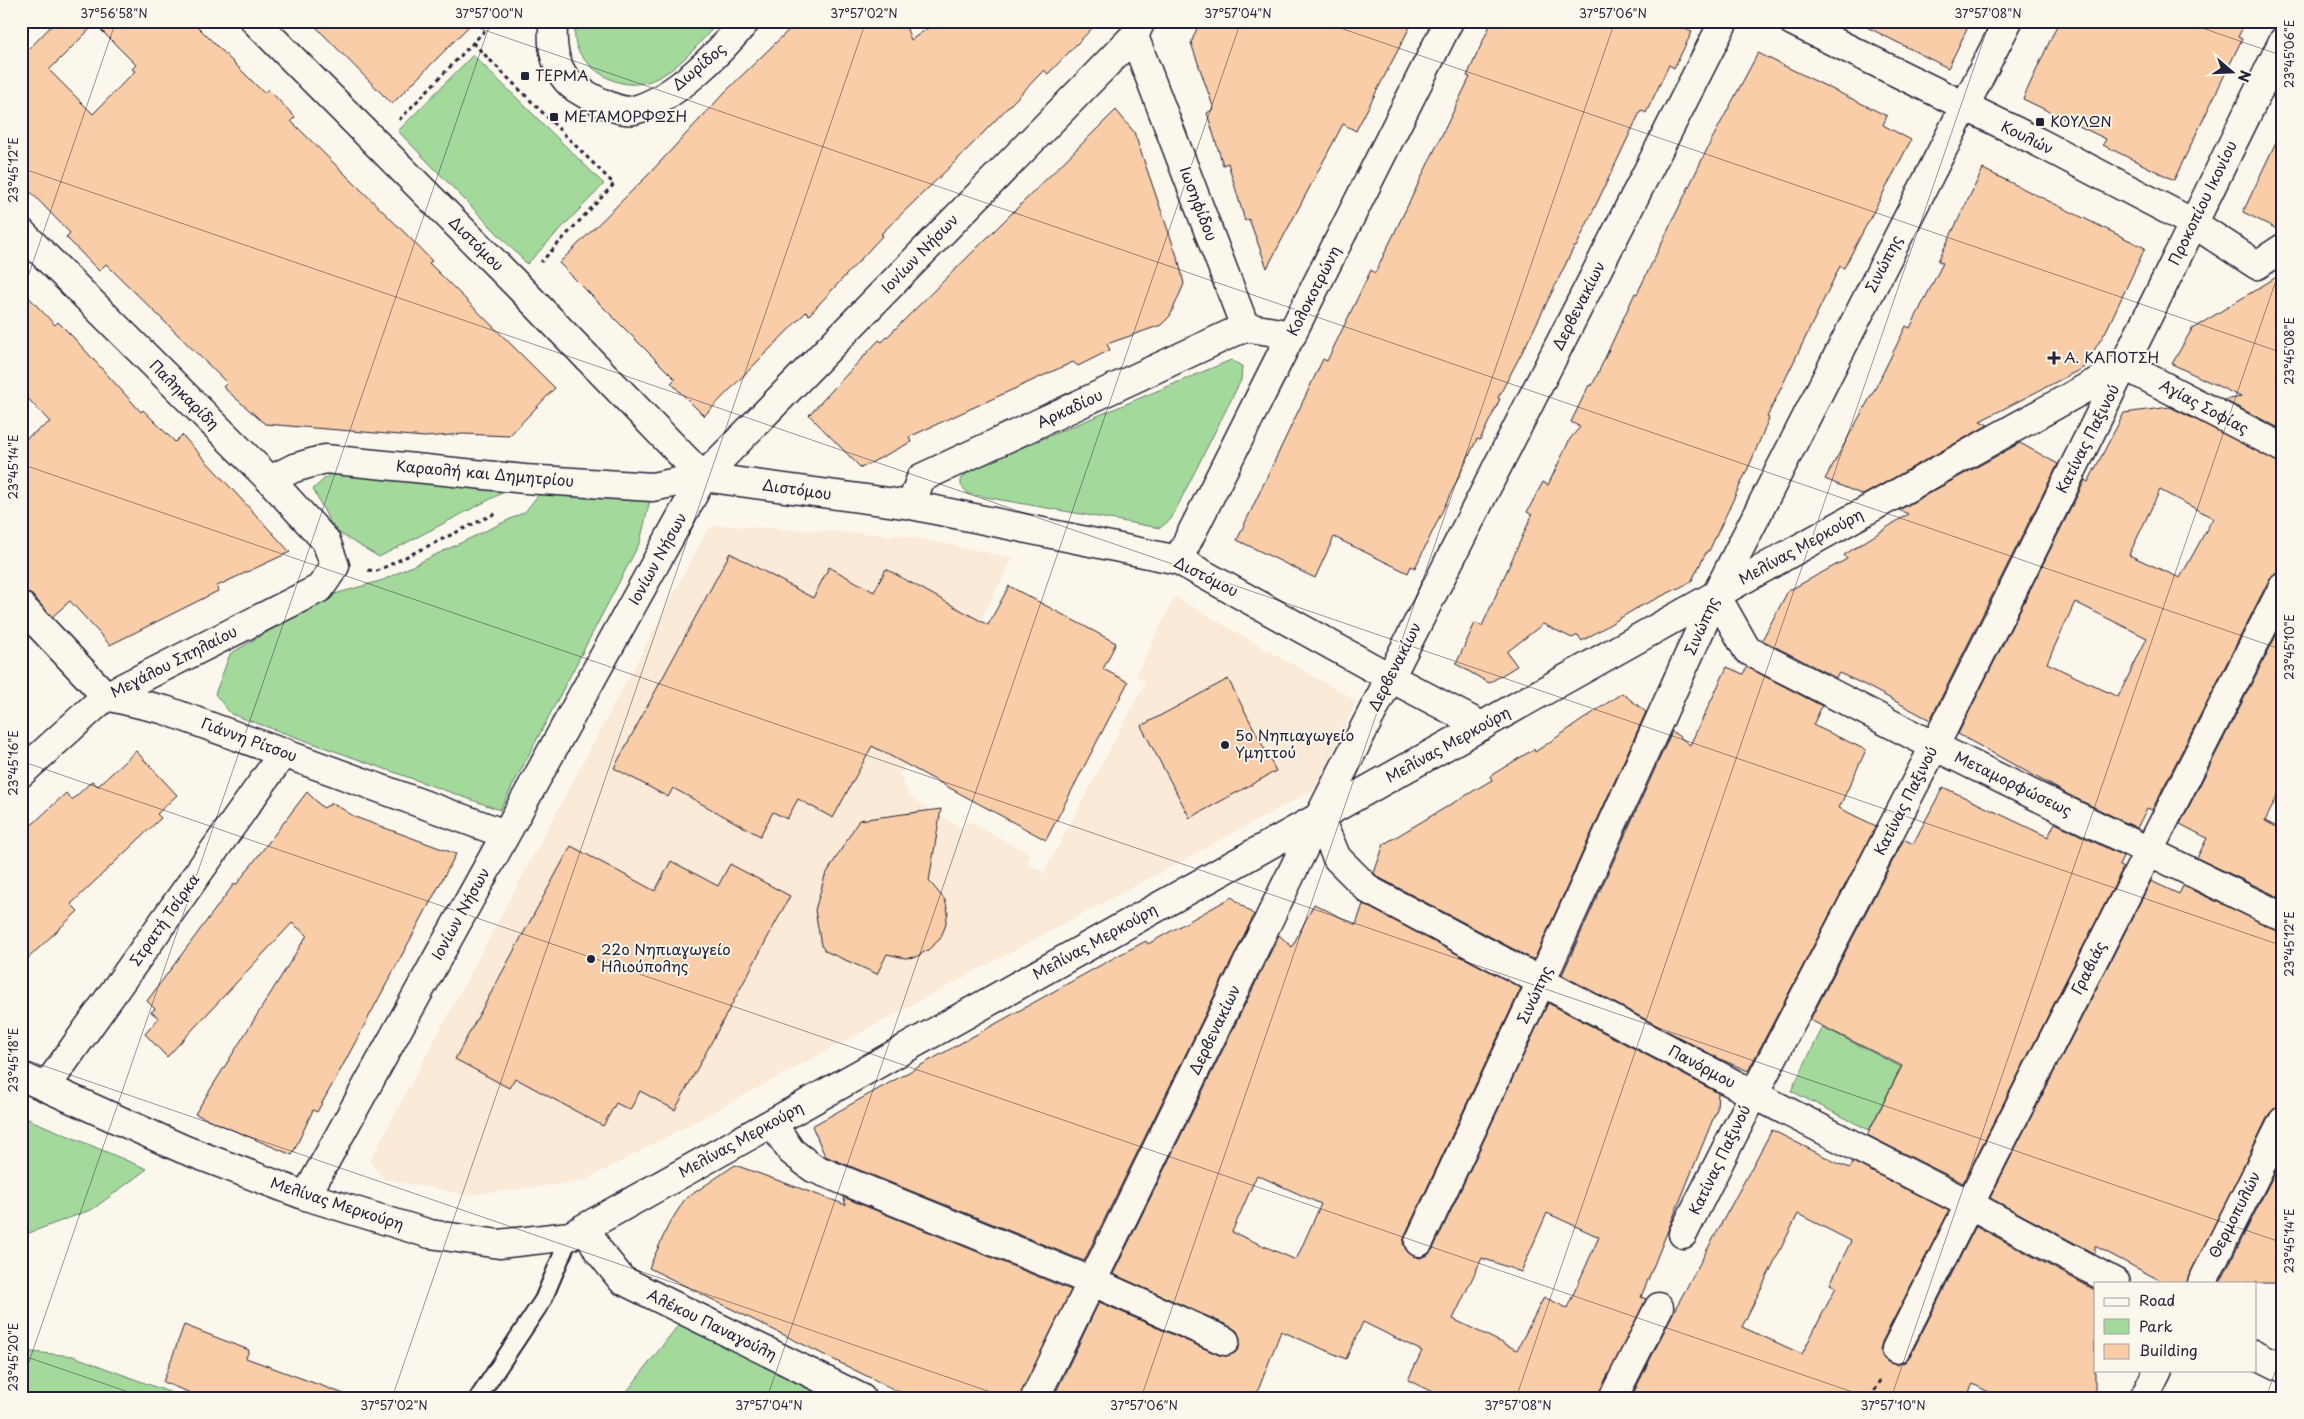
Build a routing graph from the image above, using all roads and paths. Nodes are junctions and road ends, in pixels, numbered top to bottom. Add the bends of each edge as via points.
1 (255, 21) edge
2 (494, 21) edge
3 (554, 21) edge
4 (746, 21) edge
5 (1449, 21) edge
6 (1724, 21) edge
7 (1792, 21) edge
8 (2008, 21) edge
9 (1137, 29) edge
10 (2283, 41) edge
11 (473, 43) junction
12 (1964, 108) junction
13 (376, 144) junction
14 (2193, 223) junction
15 (21, 232) edge
16 (2283, 248) edge
17 (518, 286) junction
18 (1245, 327) junction
19 (1292, 335) junction
20 (2125, 366) junction
21 (2283, 448) edge
22 (703, 476) junction
23 (525, 479) junction
24 (270, 480) junction
25 (911, 505) junction
26 (1178, 560) junction
27 (335, 566) junction
28 (2283, 587) edge
29 (1716, 595) junction
30 (21, 606) edge
31 (1389, 677) junction
32 (106, 696) junction
33 (1482, 726) junction
34 (1934, 746) junction
35 (284, 752) junction
36 (21, 773) edge
37 (1319, 817) junction
38 (505, 834) junction
39 (2148, 851) junction
40 (2283, 917) edge
41 (1541, 982) junction
42 (21, 1076) edge
43 (46, 1087) junction
44 (1753, 1094) junction
45 (2283, 1121) edge
46 (772, 1123) junction
47 (306, 1196) junction
48 (1969, 1204) junction
49 (578, 1232) junction
50 (1683, 1234) dead end
51 (1419, 1242) dead end
52 (1091, 1281) junction
53 (2114, 1282) edge
54 (2202, 1282) edge
55 (1659, 1307) dead end
56 (1225, 1341) dead end
57 (1896, 1349) dead end
58 (2256, 1354) edge
59 (2283, 1368) edge
60 (2157, 1372) edge
61 (478, 1398) edge
62 (861, 1398) edge
63 (1035, 1398) edge
64 (1613, 1398) edge
65 (2144, 1398) edge

1 - 13 street, Διστόμου
2 - 11 path
3 - 4 street, Δωρίδος via 555,60 571,85 610,106 632,111 689,80
5 - 19 street, Κολοκοτρώνη
6 - 31 street, Δερβενακίων
7 - 12 street, Κουλών
8 - 12 street, Σινώπης
9 - 18 street, Ιωσηφίδου
9 - 22 street, Ιονίων Νήσων
10 - 14 street, Προκοπίου Ικονίου
11 - 13 path
11 - 17 path via 614,184
12 - 14 street, Κουλών via 2038,142
12 - 29 street, Σινώπης
13 - 17 street, Διστόμου
14 - 16 street, Κουλών via 2256,264
14 - 20 street, Προκοπίου Ικονίου
15 - 24 street, Παληκαρίδη
17 - 22 street, Διστόμου
18 - 19 street
18 - 25 street, Αρκαδίου via 921,478
19 - 26 street, Κολοκοτρώνη
20 - 21 street, Αγίας Σοφίας
20 - 29 street, Μελίνας Μερκούρη
20 - 34 street, Κατίνας Παξινού
22 - 23 street, Καραολή και Δημητρίου via 652,487
22 - 25 street, Διστόμου
22 - 38 street, Ιονίων Νήσων
23 - 24 street, Καραολή και Δημητρίου via 325,459 294,468
23 - 27 path via 516,503 377,571
24 - 27 street, Παληκαρίδη via 326,541
25 - 26 street, Διστόμου
26 - 31 street, Διστόμου
27 - 32 street, Μεγάλου Σπηλαίου via 320,588
28 - 39 street, Γραβιάς
29 - 33 street, Μελίνας Μερκούρη
29 - 34 street, Μεταμορφώσεως via 1747,650
29 - 41 street, Σινώπης
30 - 32 street
31 - 33 street, Διστόμου
31 - 37 street, Δερβενακίων
32 - 35 street, Γιάννη Ρίτσου via 166,710
32 - 36 street, Μεγάλου Σπηλαίου
33 - 37 street, Μελίνας Μερκούρη
34 - 39 street, Μεταμορφώσεως
34 - 44 street, Κατίνας Παξινού
35 - 38 street, Γιάννη Ρίτσου
35 - 43 street, Στρατή Τσίρκα
37 - 41 street, Πανόρμου via 1337,858 1369,890
37 - 46 street, Μελίνας Μερκούρη
37 - 52 street, Δερβενακίων
38 - 47 street, Ιονίων Νήσων
39 - 40 street, Μεταμορφώσεως
39 - 48 street, Γραβιάς
41 - 44 street, Πανόρμου
41 - 51 street, Σινώπης
42 - 43 street, Μελίνας Μερκούρη
43 - 47 street, Μελίνας Μερκούρη via 183,1149
44 - 48 street, Πανόρμου
44 - 50 street, Κατίνας Παξινού
45 - 54 street, Θερμοπυλών
46 - 49 street, Μελίνας Μερκούρη
46 - 52 street via 791,1151 812,1168
47 - 49 street, Μελίνας Μερκούρη via 430,1234 499,1244
48 - 53 street, Πανόρμου
48 - 57 street, Γραβιάς
49 - 61 lane via 543,1300
49 - 62 street, Αλέκου Παναγούλη via 598,1250 622,1280
52 - 56 street
52 - 63 street, Δερβενακίων
55 - 64 street
58 - 59 street
60 - 65 street

